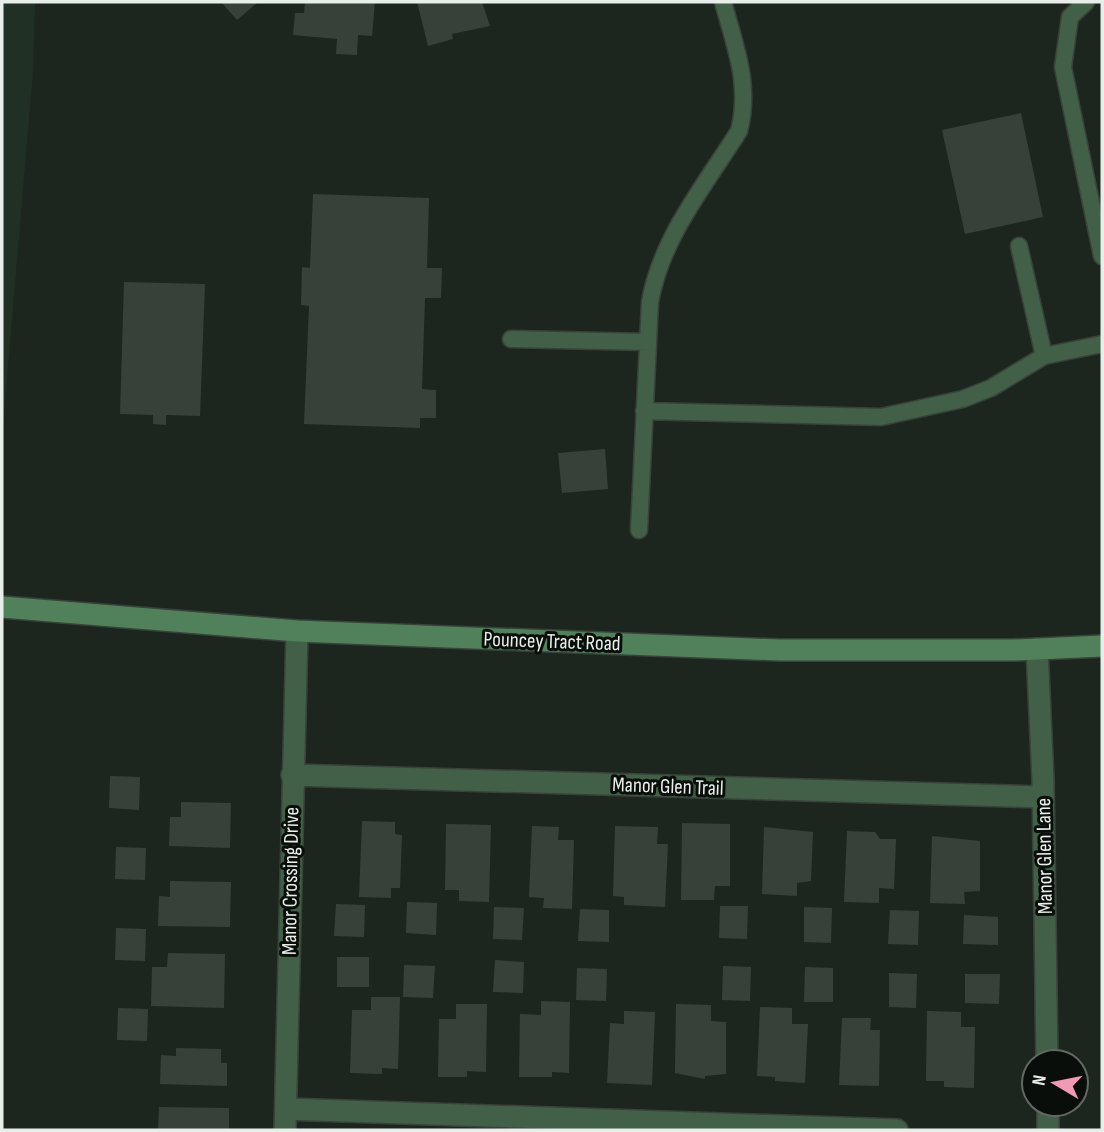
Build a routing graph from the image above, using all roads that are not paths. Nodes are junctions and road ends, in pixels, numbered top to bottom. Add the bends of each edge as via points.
1 (723, 2) edge
2 (1082, 3) edge
3 (1020, 246) dead end
4 (1102, 256) edge
5 (511, 339) dead end
6 (648, 342) junction
7 (1102, 344) edge
8 (1044, 356) junction
9 (645, 411) junction
10 (639, 530) dead end
11 (2, 607) edge
12 (297, 631) junction
13 (1102, 646) edge
14 (1037, 649) junction
15 (292, 775) junction
16 (1043, 797) junction
17 (1047, 1048) edge
18 (286, 1120) edge
19 (662, 1127) edge
20 (897, 1130) edge

1 - 6 lane via 745,85 743,115 739,131 660,260 650,302
2 - 4 lane via 1070,17 1063,67
3 - 8 lane
5 - 6 lane
6 - 9 lane
7 - 8 lane
8 - 9 lane via 963,399 881,417
9 - 10 lane
11 - 12 main road, Pouncey Tract Road
12 - 14 main road, Pouncey Tract Road via 779,650
12 - 15 street, Manor Crossing Drive
13 - 14 main road, Pouncey Tract Road
14 - 16 street, Manor Glen Lane
15 - 16 street, Manor Glen Trail
15 - 18 street, Manor Crossing Drive
16 - 17 street, Manor Glen Lane
18 - 19 street
19 - 20 street

